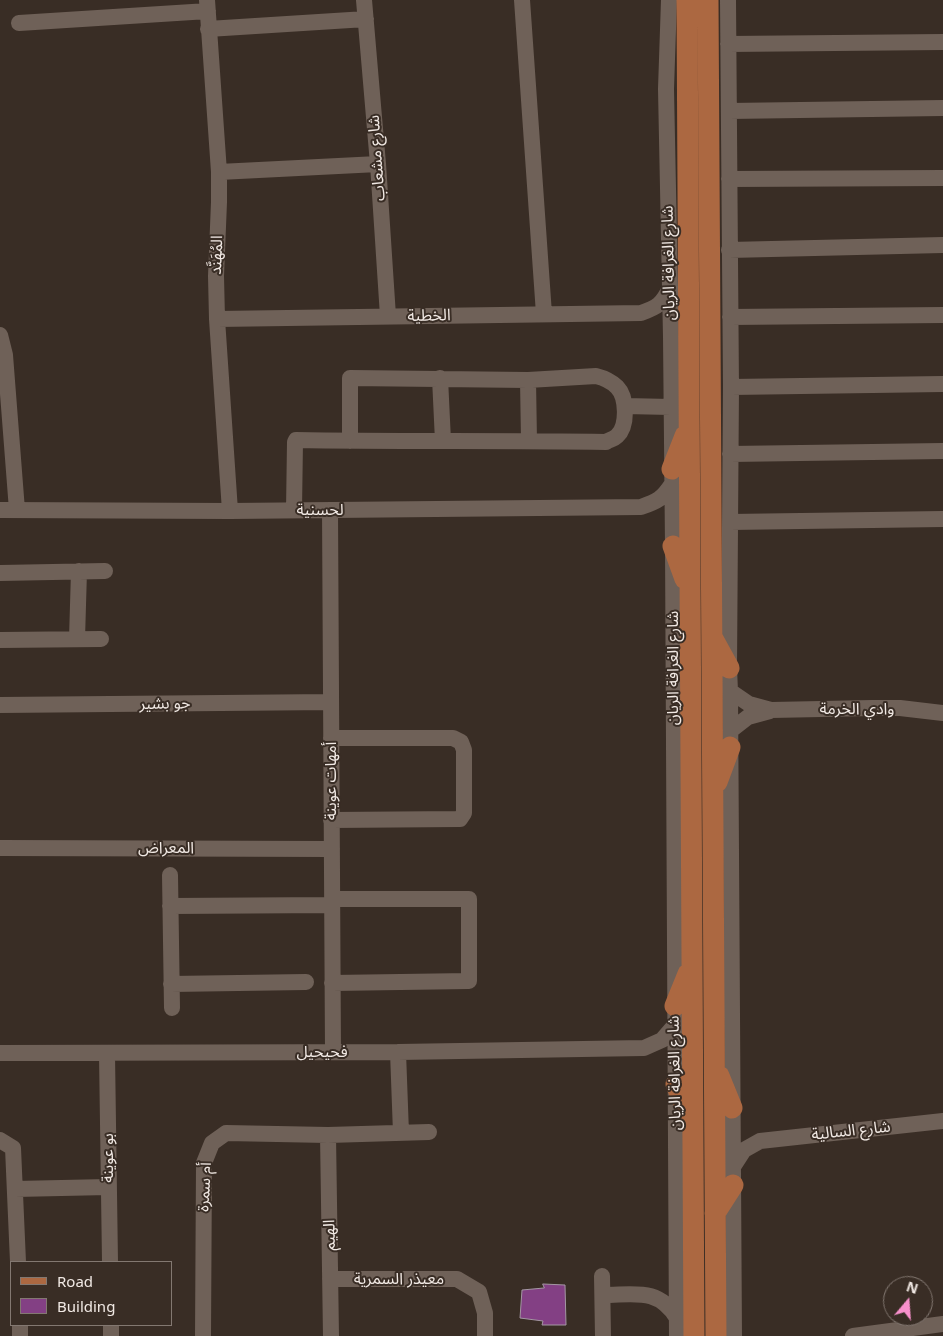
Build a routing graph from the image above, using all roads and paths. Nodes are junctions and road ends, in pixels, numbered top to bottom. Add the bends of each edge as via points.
1 (364, 0) edge
2 (522, 0) edge
3 (669, 0) edge
4 (687, 0) edge
5 (708, 0) edge
6 (728, 0) edge
7 (207, 6) edge
8 (366, 19) junction
9 (19, 23) dead end
10 (208, 29) junction
11 (943, 42) edge
12 (728, 44) junction
13 (943, 108) edge
14 (729, 111) junction
15 (378, 164) junction
16 (218, 172) junction
17 (943, 178) edge
18 (730, 179) junction
19 (943, 245) edge
20 (730, 250) junction
21 (670, 288) junction
22 (641, 313) junction
23 (544, 314) junction
24 (388, 316) junction
25 (943, 316) edge
26 (730, 317) junction
27 (217, 319) junction
28 (0, 335) edge
29 (671, 337) junction
30 (440, 378) junction
31 (528, 380) junction
32 (943, 384) edge
33 (731, 387) junction
34 (625, 406) junction
35 (671, 407) junction
36 (690, 424) junction
37 (529, 440) junction
38 (350, 441) junction
39 (442, 441) junction
40 (6, 443) edge
41 (943, 451) edge
42 (730, 454) junction
43 (672, 476) junction
44 (641, 507) junction
45 (0, 510) edge
46 (17, 510) junction
47 (294, 510) junction
48 (330, 510) junction
49 (230, 511) junction
50 (943, 519) edge
51 (730, 522) junction
52 (673, 538) junction
53 (80, 571) junction
54 (104, 571) dead end
55 (0, 573) edge
56 (690, 591) junction
57 (711, 636) junction
58 (77, 639) junction
59 (101, 639) dead end
60 (0, 640) edge
61 (728, 668) junction
62 (730, 691) junction
63 (331, 702) junction
64 (0, 705) edge
65 (771, 710) junction
66 (943, 713) edge
67 (331, 738) junction
68 (730, 739) junction
69 (712, 794) junction
70 (331, 820) junction
71 (0, 848) edge
72 (332, 849) junction
73 (170, 874) dead end
74 (332, 902) junction
75 (170, 906) junction
76 (692, 965) junction
77 (306, 982) dead end
78 (332, 983) junction
79 (171, 984) junction
80 (172, 1008) dead end
81 (675, 1016) junction
82 (644, 1048) junction
83 (333, 1052) junction
84 (398, 1052) junction
85 (0, 1053) edge
86 (107, 1054) junction
87 (714, 1065) junction
88 (676, 1077) junction
89 (732, 1116) junction
90 (943, 1121) edge
91 (693, 1126) junction
92 (429, 1132) dead end
93 (401, 1133) junction
94 (328, 1135) junction
95 (0, 1140) edge
96 (760, 1141) junction
97 (733, 1176) junction
98 (108, 1187) junction
99 (15, 1189) junction
100 (715, 1213) junction
101 (18, 1261) edge
102 (110, 1261) edge
103 (676, 1272) junction
104 (602, 1276) dead end
105 (330, 1279) junction
106 (602, 1295) junction
107 (650, 1295) junction
108 (676, 1318) junction
109 (943, 1324) edge
110 (203, 1336) edge
111 (331, 1336) edge
112 (485, 1336) edge
113 (603, 1336) edge
114 (676, 1336) edge
115 (694, 1336) edge
116 (716, 1336) edge
117 (734, 1336) edge
118 (853, 1336) edge

1 - 8 street, شارع مشعاب
2 - 23 street
3 - 21 street, شارع الغرافة الريان via 666,89
4 - 36 main road, شارع الغرافة الريان
5 - 57 main road
6 - 12 street
7 - 9 street
7 - 10 street, المُهَنَّد
8 - 10 street
8 - 15 street, شارع مشعاب
10 - 16 street, المُهَنَّد
11 - 12 street
12 - 14 street
13 - 14 street
14 - 18 street
15 - 16 street
15 - 24 street, شارع مشعاب
16 - 27 street, المُهَنَّد
17 - 18 street
18 - 20 street
19 - 20 street
20 - 26 street
21 - 22 street, الخطية via 658,306
21 - 29 street, شارع الغرافة الريان
22 - 23 street, الخطية
22 - 29 street via 659,322
23 - 24 street, الخطية
24 - 27 street, الخطية
25 - 26 street
26 - 33 street
27 - 49 street, المُهَنَّد
28 - 40 street via 5,355
29 - 35 street, شارع الغرافة الريان
30 - 31 street
30 - 38 street via 350,378
30 - 39 street
31 - 34 street via 605,378 618,388
31 - 37 street
32 - 33 street
33 - 42 street
34 - 35 street
34 - 37 street via 624,423 617,436 606,442
35 - 43 street, شارع الغرافة الريان
36 - 43 main road
36 - 56 main road, شارع الغرافة الريان
37 - 39 street
38 - 39 street
38 - 47 street via 295,441
40 - 46 street
41 - 42 street
42 - 51 street
43 - 44 street, لحسنية via 664,496
43 - 52 street, شارع الغرافة الريان
44 - 48 street, لحسنية
44 - 52 street, لحسنية via 661,515
45 - 46 street, لحسنية
46 - 49 street, لحسنية
47 - 48 street, لحسنية
47 - 49 street, لحسنية
48 - 63 street, أمهات عوينة
50 - 51 street
51 - 61 street
52 - 56 main road
52 - 81 street, شارع الغرافة الريان
53 - 54 street
53 - 55 street
53 - 58 street
56 - 76 main road, شارع الغرافة الريان
57 - 61 main road
57 - 69 main road
58 - 59 street
58 - 60 street
61 - 62 street
62 - 65 street, وادي الخرمة via 749,704
62 - 68 street
63 - 64 street, جو بشير
63 - 67 street, أمهات عوينة
65 - 66 street, وادي الخرمة via 872,708
65 - 68 street, وادي الخرمة via 748,717
67 - 70 street, أمهات عوينة
67 - 70 street via 454,738 461,742 464,750 464,813 460,819
68 - 69 main road
68 - 89 street
69 - 87 main road
70 - 72 street, أمهات عوينة
71 - 72 street, المعراض
72 - 74 street, أمهات عوينة
73 - 75 street
74 - 75 street
74 - 78 street, أمهات عوينة
74 - 78 street via 468,899 469,982
75 - 79 street
76 - 81 main road
76 - 91 main road, شارع الغرافة الريان
77 - 79 street
78 - 83 street, أمهات عوينة
79 - 80 street
81 - 82 street, فحيحيل via 662,1040
81 - 88 street, شارع الغرافة الريان
82 - 84 street, فحيحيل
82 - 88 street, فحيحيل via 666,1058
83 - 84 street, فحيحيل
83 - 86 street, فحيحيل
84 - 93 street
85 - 86 street, فحيحيل
86 - 98 street, بو عوينة
87 - 89 main road
87 - 100 main road
88 - 91 main road
88 - 103 street, شارع الغرافة الريان
89 - 96 street via 745,1136
89 - 97 street
90 - 96 street, شارع السالية
91 - 115 main road, شارع الغرافة الريان
92 - 93 street, أم سمرة
93 - 94 street, أم سمرة
94 - 105 street, الهيم
94 - 110 street, أم سمرة via 226,1133 212,1143 204,1162
95 - 99 street via 13,1148
96 - 97 street via 744,1150
97 - 100 main road
97 - 117 street
98 - 99 street
98 - 102 street, بو عوينة
99 - 101 street
100 - 116 main road
103 - 107 street via 664,1288
103 - 108 street, شارع الغرافة الريان
104 - 106 street
105 - 111 street, الهيم
105 - 112 street, معيذر السمرية via 457,1279 479,1292 485,1313
106 - 107 street
106 - 113 street
107 - 108 street via 668,1306
108 - 114 street, شارع الغرافة الريان
109 - 118 street

